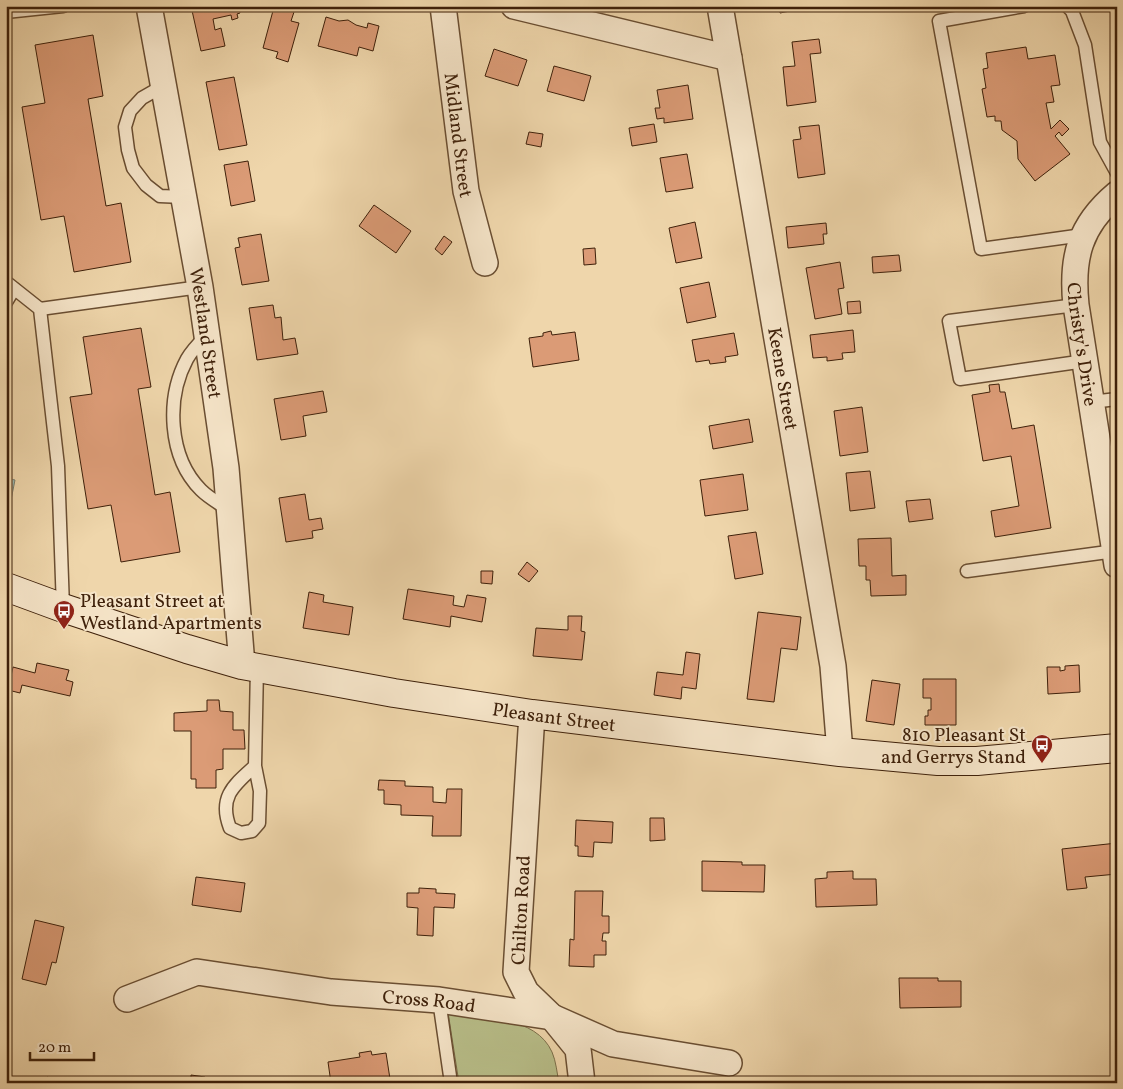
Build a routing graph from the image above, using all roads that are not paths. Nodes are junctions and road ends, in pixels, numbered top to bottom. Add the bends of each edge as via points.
1 (63, 6) edge
2 (149, 6) edge
3 (443, 6) edge
4 (514, 6) edge
5 (720, 6) edge
6 (1024, 6) edge
7 (1067, 6) edge
8 (6, 12) edge
9 (729, 58) junction
10 (163, 86) junction
11 (1117, 173) edge
12 (1117, 194) edge
13 (183, 197) junction
14 (1083, 235) junction
15 (485, 263) dead end
16 (10, 285) edge
17 (200, 287) junction
18 (6, 302) edge
19 (1076, 304) junction
20 (40, 309) junction
21 (207, 335) junction
22 (1085, 361) junction
23 (1117, 399) edge
24 (1091, 402) junction
25 (229, 510) junction
26 (1114, 525) edge
27 (1116, 558) edge
28 (967, 570) dead end
29 (6, 587) edge
30 (63, 608) junction
31 (250, 666) junction
32 (532, 714) junction
33 (1117, 748) edge
34 (840, 752) junction
35 (255, 766) junction
36 (128, 998) dead end
37 (439, 1000) junction
38 (552, 1017) junction
39 (729, 1063) dead end
40 (451, 1083) edge
41 (582, 1083) edge

1 - 8 lane
2 - 10 street, Westland Street
3 - 15 street, Midland Street via 466,191
4 - 9 street
5 - 9 street, Keene Street
6 - 14 lane via 939,21 981,249
7 - 11 lane via 1085,45 1100,142
9 - 34 street, Keene Street via 833,666
10 - 13 street, Westland Street
10 - 13 lane via 142,98 130,111 125,127 128,150 133,168 146,185 160,196
12 - 14 street, Christy's Drive via 1101,209
13 - 17 street, Westland Street
14 - 19 street, Christy's Drive via 1075,260
16 - 18 lane
16 - 20 lane
17 - 20 lane
17 - 21 street, Westland Street
19 - 22 street, Christy's Drive
19 - 22 lane via 949,321 960,379
20 - 30 lane via 58,466
21 - 25 street, Westland Street
21 - 25 lane via 188,357 177,381 176,440 184,466 200,489
22 - 24 street, Christy's Drive
23 - 24 lane
24 - 26 street, Christy's Drive
25 - 31 street, Westland Street
26 - 27 street, Christy's Drive
27 - 28 lane
29 - 30 main road, Pleasant Street
30 - 31 main road, Pleasant Street
31 - 32 main road, Pleasant Street
31 - 35 lane
32 - 34 main road, Pleasant Street
32 - 38 street, Chilton Road via 516,972 526,992
33 - 34 main road, Pleasant Street via 977,761 938,761
35 - 35 lane via 260,791 259,823 252,831 241,833 230,828 225,815 226,801 235,784
36 - 37 street, Cross Road via 197,972 331,992
37 - 38 street, Cross Road
37 - 40 lane
38 - 39 street, Cross Road via 613,1044
38 - 41 street, Chilton Road via 578,1049

